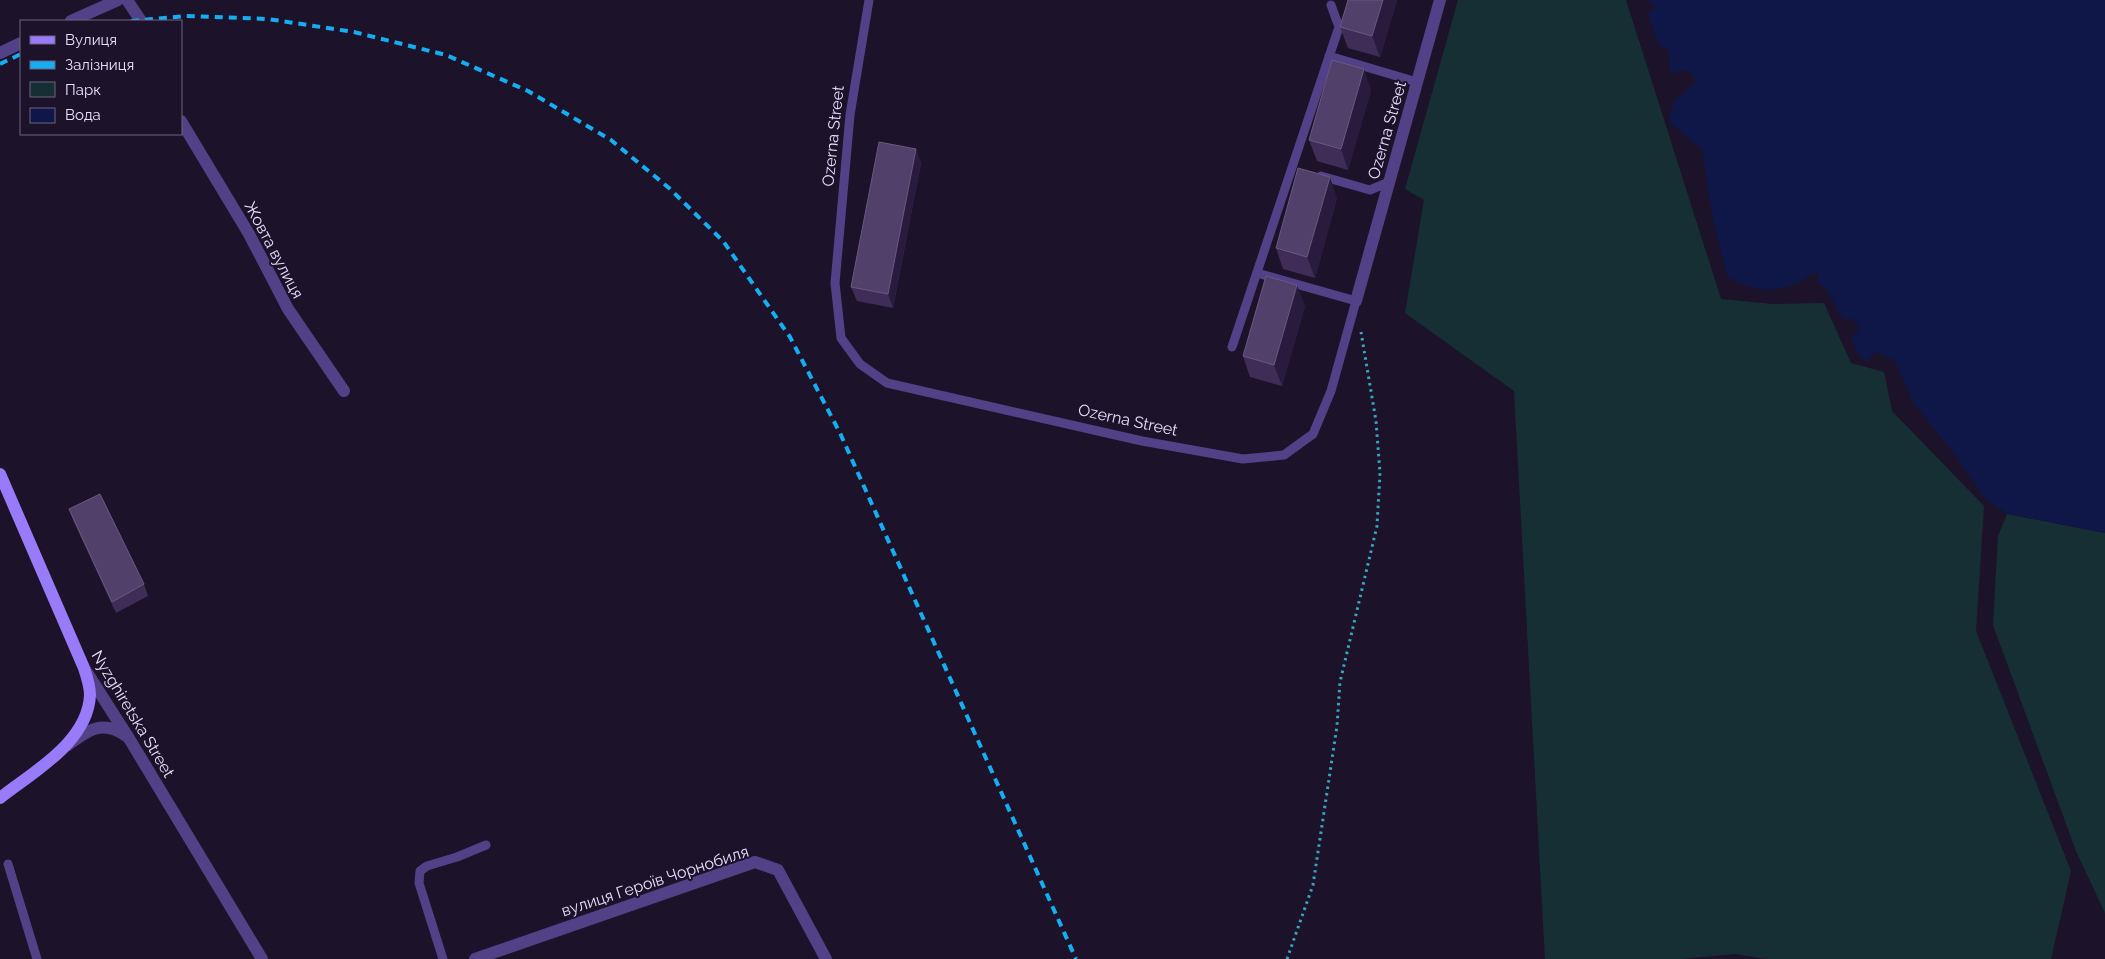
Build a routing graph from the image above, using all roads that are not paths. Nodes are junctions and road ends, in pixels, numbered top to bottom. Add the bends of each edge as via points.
1 (118, 0) edge
2 (127, 0) edge
3 (869, 0) edge
4 (1440, 0) edge
5 (1331, 4) dead end
6 (73, 20) edge
7 (140, 20) edge
8 (20, 43) edge
9 (0, 53) edge
10 (1329, 56) junction
11 (1417, 82) junction
12 (182, 123) edge
13 (1300, 171) junction
14 (1389, 182) junction
15 (1257, 274) junction
16 (1356, 301) junction
17 (1232, 347) dead end
18 (344, 391) dead end
19 (0, 474) edge
20 (84, 668) junction
21 (130, 740) junction
22 (68, 745) junction
23 (0, 798) edge
24 (486, 845) dead end
25 (8, 864) dead end
26 (37, 959) edge
27 (262, 959) edge
28 (443, 959) edge
29 (475, 959) edge
30 (826, 959) edge

1 - 6 street
2 - 7 street
3 - 16 lane, Ozerna Street via 850,115 835,283 841,338 860,364 876,377 887,383 1142,441 1243,458 1284,455 1313,434 1331,391
4 - 11 street, Ozerna Street
5 - 10 lane via 1339,26
8 - 9 street
10 - 11 lane
10 - 13 lane
11 - 14 street, Ozerna Street
12 - 18 street, Жовта вулиця via 249,234 288,310
13 - 14 lane via 1370,190
13 - 15 lane
14 - 16 street, Ozerna Street
15 - 16 lane
15 - 17 lane
19 - 20 main road, Nyzghiretska Street
20 - 21 street, Nyzghiretska Street
20 - 22 main road via 90,693 88,711
21 - 22 street via 112,728 100,727
21 - 27 street, Nyzghiretska Street
22 - 23 main road
24 - 28 lane via 420,871 419,884
25 - 26 lane
29 - 30 street, вулиця Героїв Чорнобиля via 755,862 778,870

